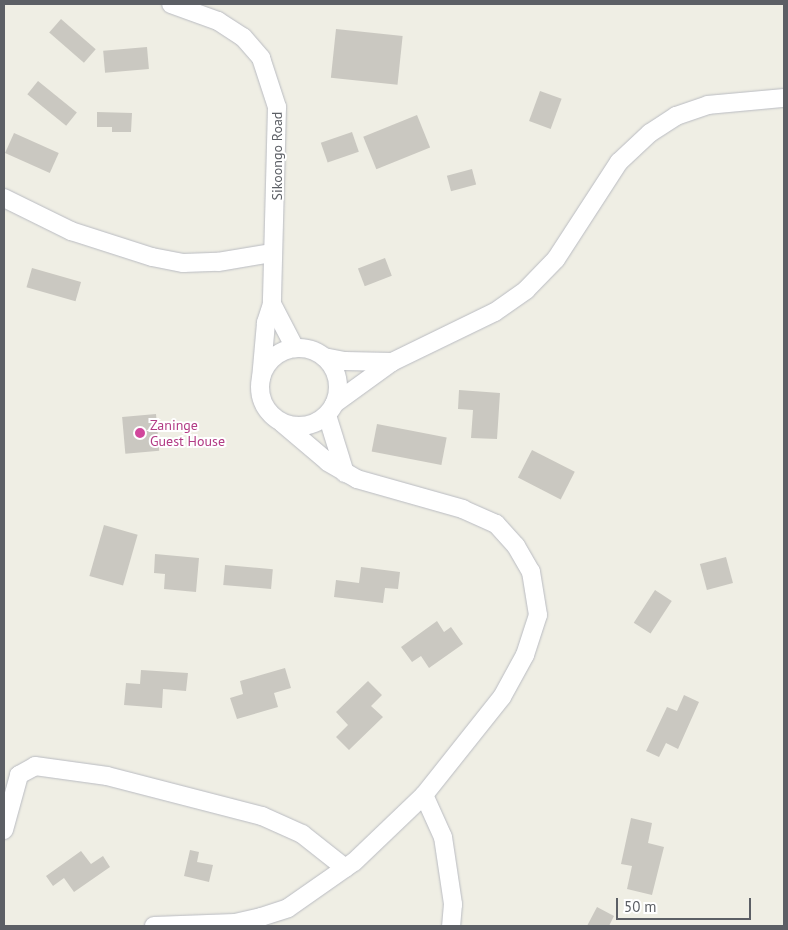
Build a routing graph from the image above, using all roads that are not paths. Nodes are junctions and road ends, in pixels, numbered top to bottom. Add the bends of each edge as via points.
1 (171, 4) edge
2 (784, 98) edge
3 (4, 198) edge
4 (272, 253) junction
5 (272, 304) junction
6 (295, 348) junction
7 (324, 357) junction
8 (392, 362) junction
9 (260, 379) junction
10 (331, 410) junction
11 (282, 423) junction
12 (345, 473) junction
13 (424, 795) junction
14 (4, 830) edge
15 (345, 868) junction
16 (154, 926) edge
17 (451, 926) edge

1 - 4 street, Sikoongo Road via 218,21 243,37 261,58 270,79 280,123
2 - 8 street via 708,105 676,116 650,133 619,162 556,259 526,290 495,312
3 - 4 street via 70,231 152,257 183,263 218,262
4 - 5 street, Sikoongo Road
5 - 6 street
5 - 9 street via 266,323
6 - 7 street
6 - 9 street via 272,358
7 - 8 street
7 - 10 street via 337,379
8 - 10 street
9 - 11 street via 264,405
10 - 11 street via 306,426
10 - 12 street
11 - 12 street
12 - 13 street via 380,489 462,509 496,524 516,546 531,572 538,615 514,680
13 - 15 street
13 - 17 street via 443,837 452,904
14 - 15 street via 19,775 35,766 106,776 262,816 302,834
15 - 16 street via 288,908 261,917 235,923

